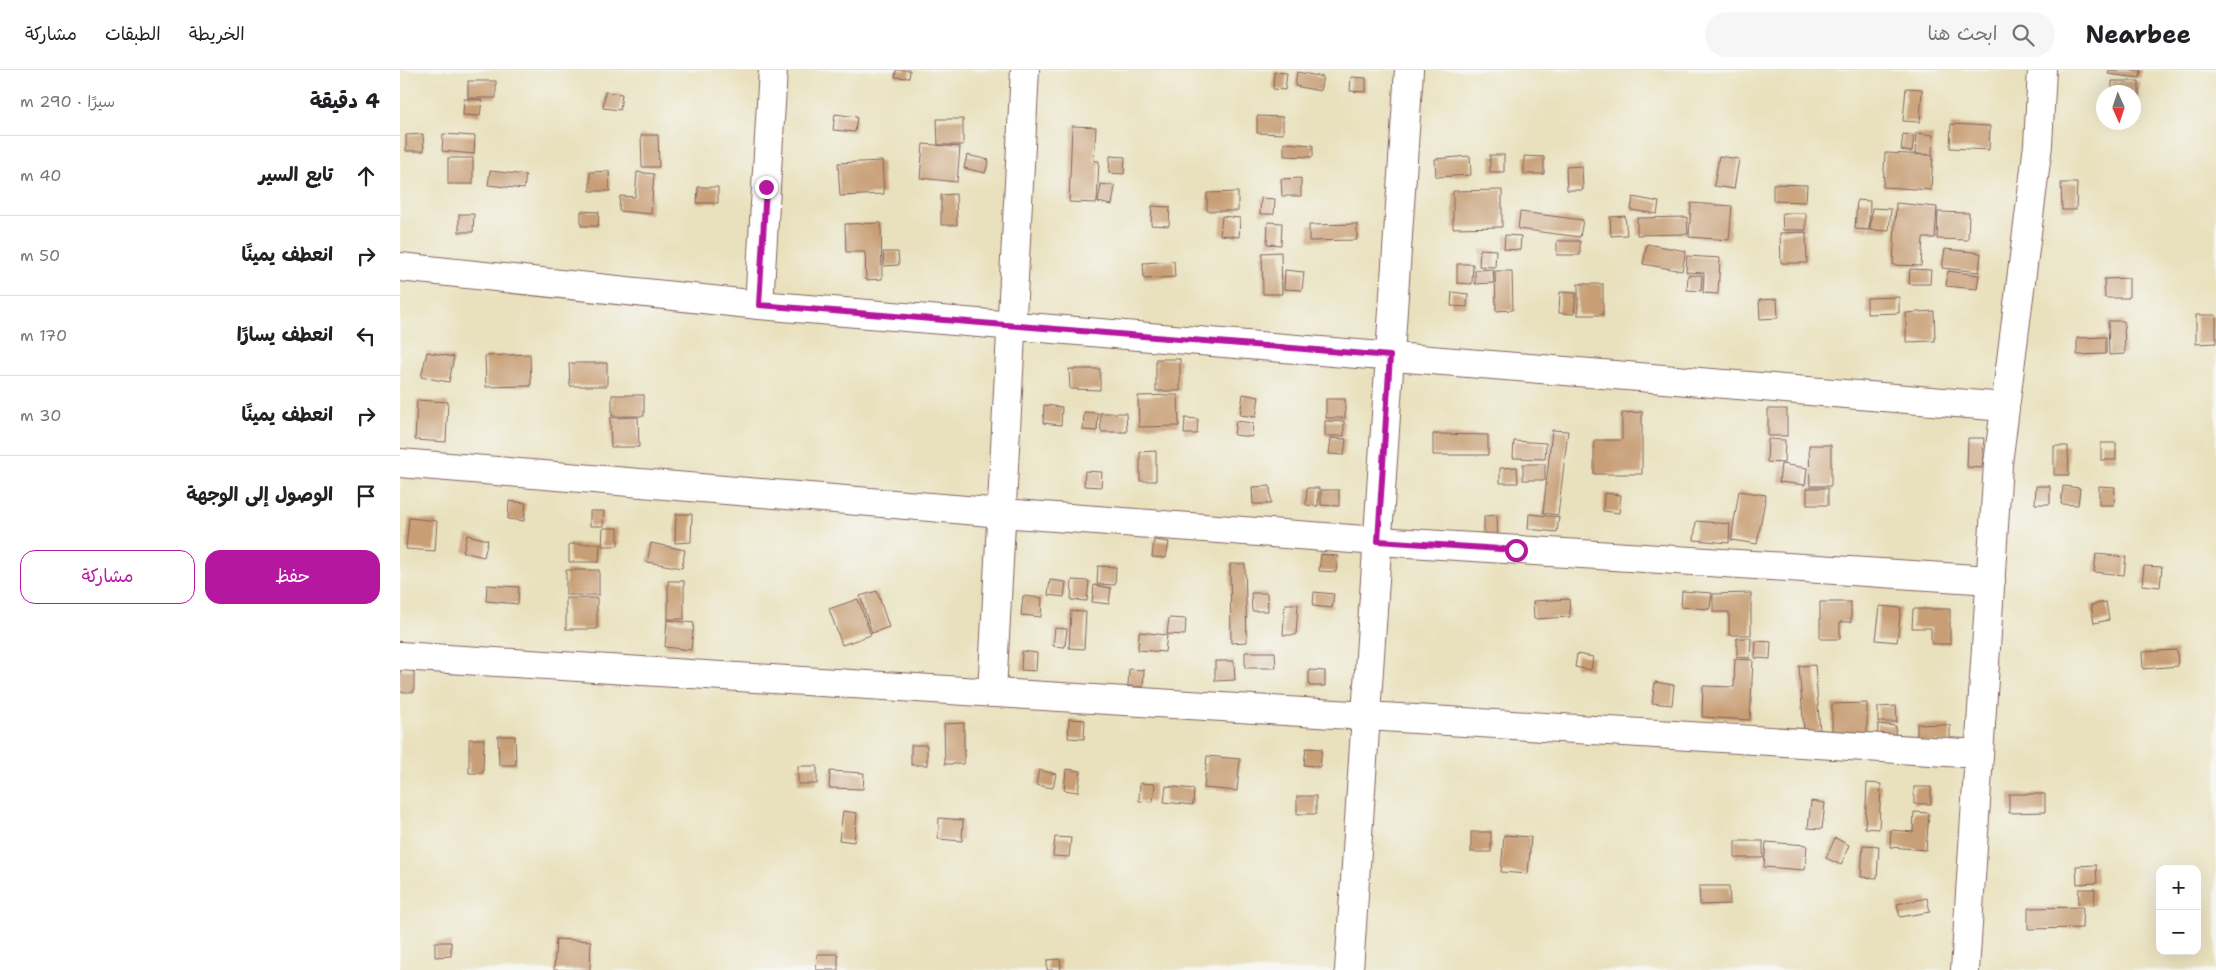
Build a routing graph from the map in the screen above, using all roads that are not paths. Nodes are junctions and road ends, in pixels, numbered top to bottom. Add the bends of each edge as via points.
1 (773, 70) edge
2 (1025, 70) edge
3 (1409, 70) edge
4 (2042, 70) edge
5 (400, 267) edge
6 (759, 305) junction
7 (1012, 326) junction
8 (1390, 356) junction
9 (2005, 407) junction
10 (400, 463) edge
11 (1002, 513) junction
12 (1378, 541) junction
13 (1991, 580) junction
14 (400, 656) edge
15 (992, 693) junction
16 (1366, 716) junction
17 (1979, 754) junction
18 (1349, 970) edge
19 (1965, 970) edge

1 - 6 street
2 - 7 street
3 - 8 street
4 - 9 street via 2038,145
5 - 6 street
6 - 7 street
7 - 8 street
7 - 11 street
8 - 9 street
8 - 12 street
9 - 13 street
10 - 11 street
11 - 12 street
11 - 15 street
12 - 13 street
12 - 16 street
13 - 17 street
14 - 15 street
15 - 16 street
16 - 17 street
16 - 18 street
17 - 19 street

